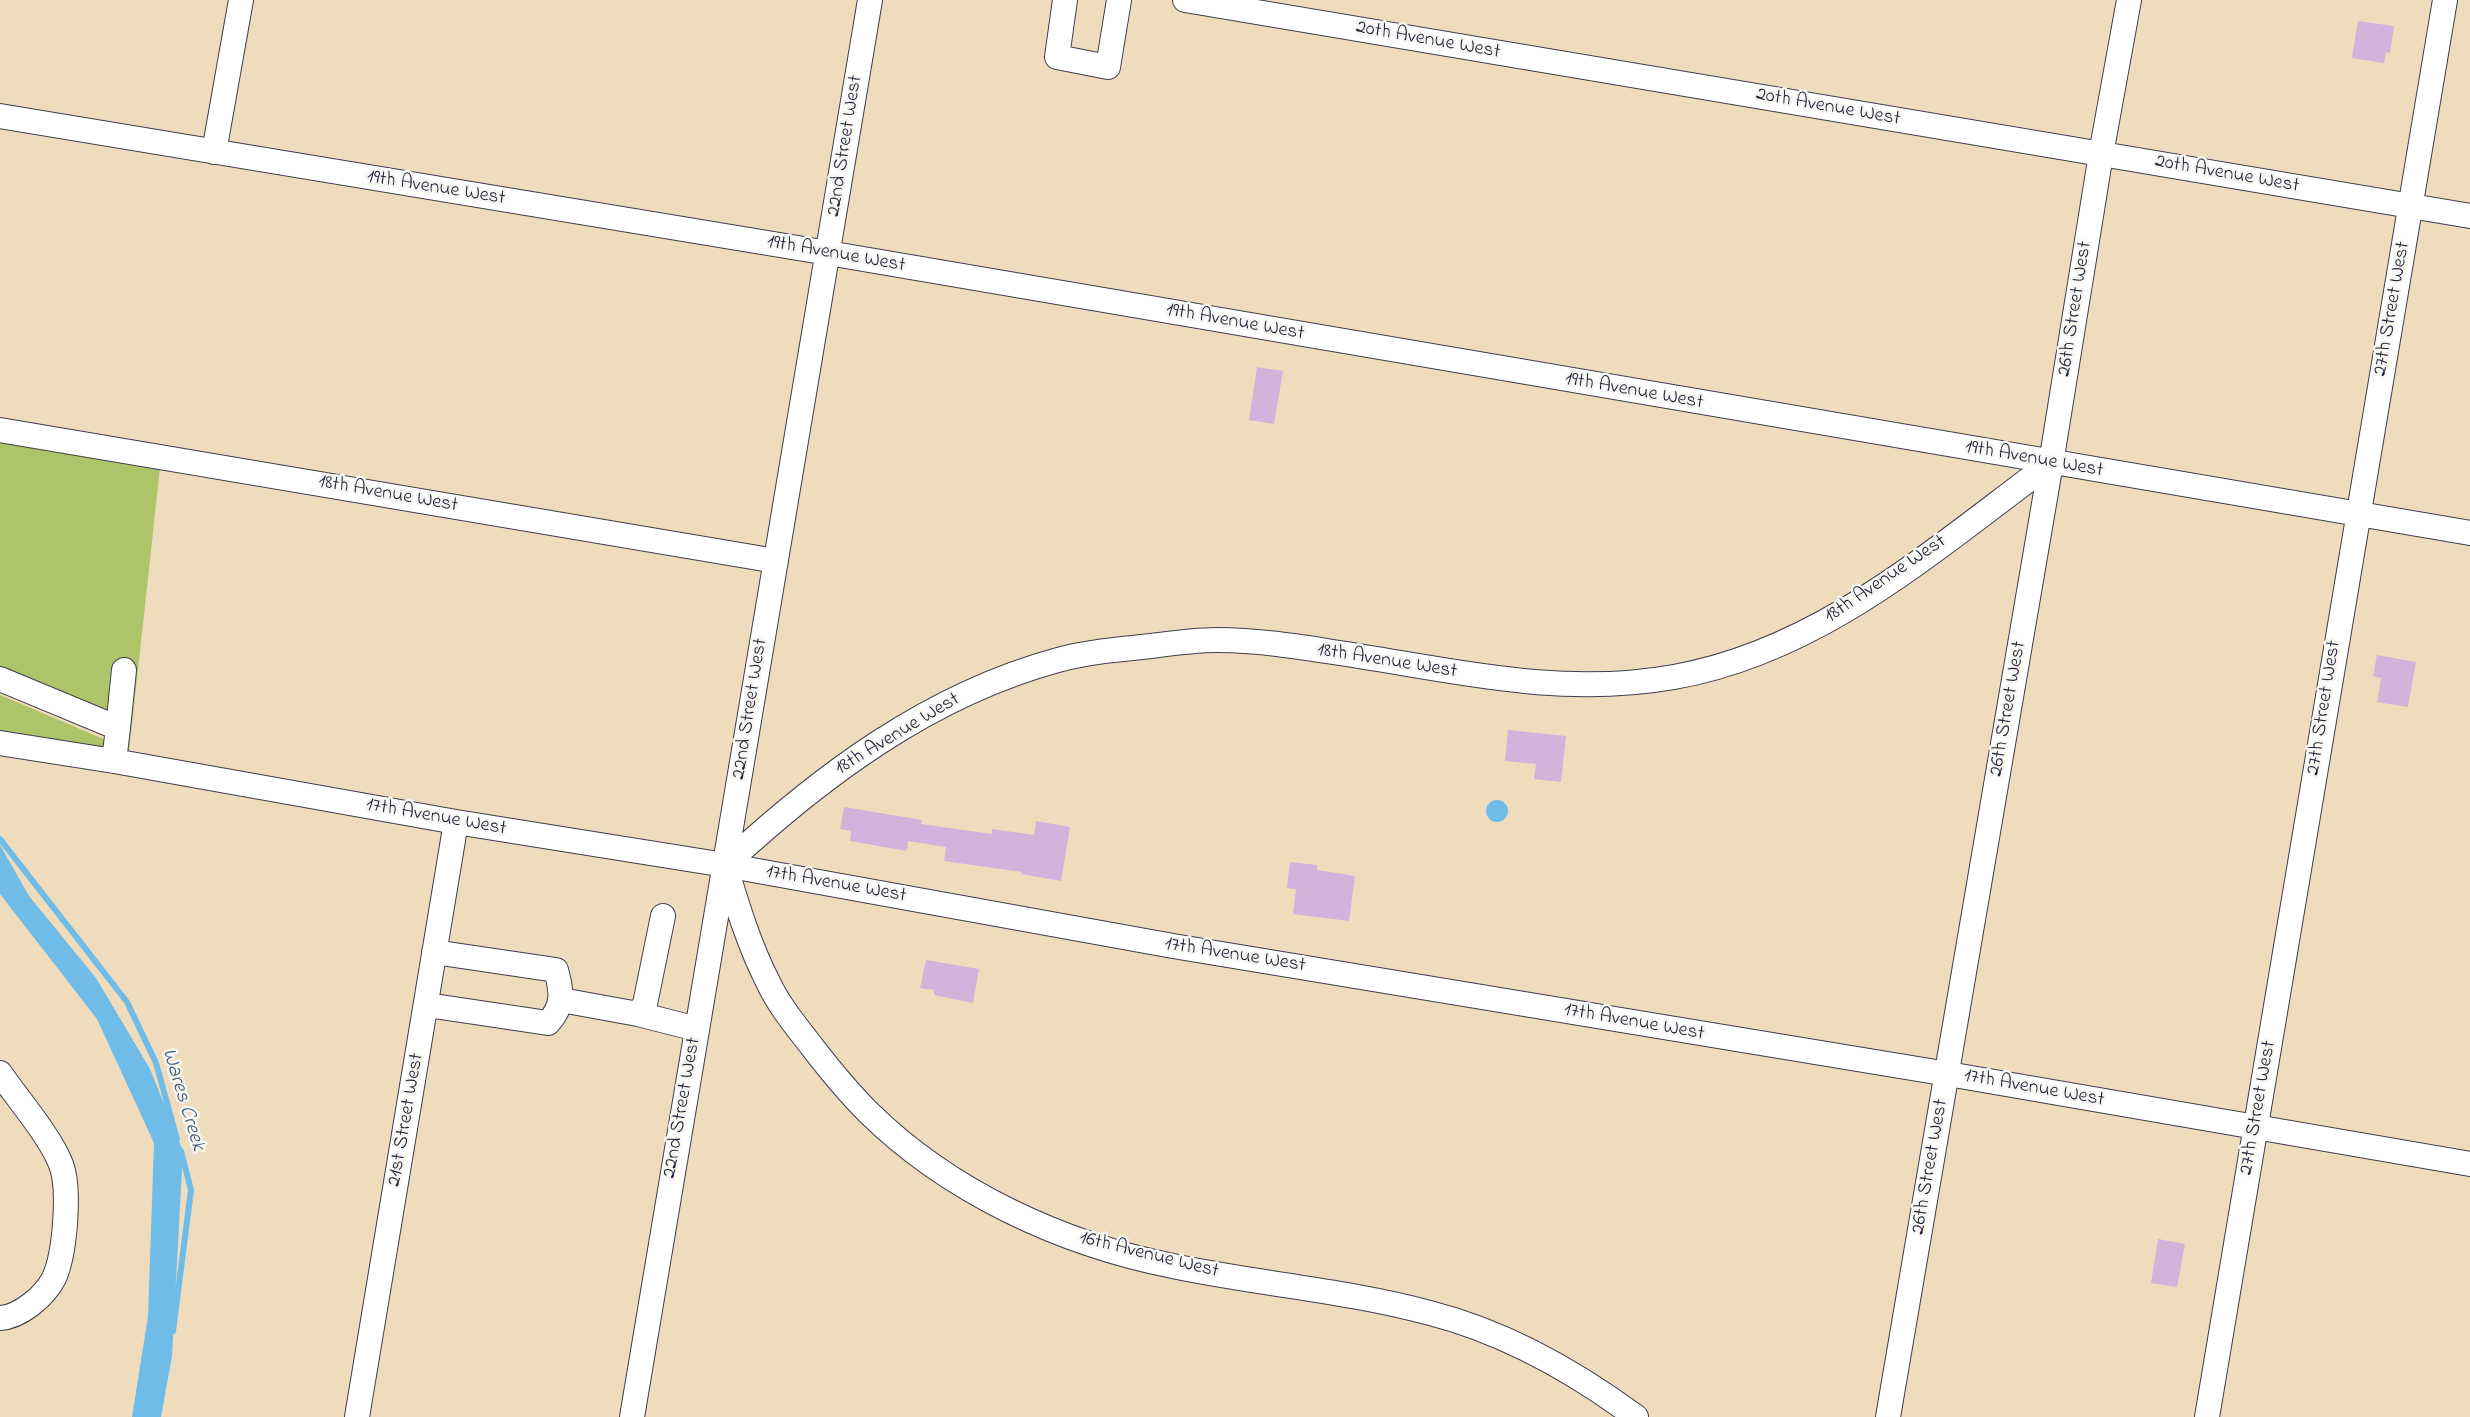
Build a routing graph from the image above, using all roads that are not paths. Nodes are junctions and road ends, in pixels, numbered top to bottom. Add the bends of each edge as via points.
1 (241, 0) edge
2 (870, 0) edge
3 (1066, 0) edge
4 (1119, 0) edge
5 (1185, 0) edge
6 (2129, 0) edge
7 (2446, 0) edge
8 (0, 116) edge
9 (214, 152) junction
10 (2101, 154) junction
11 (2411, 206) junction
12 (2470, 216) edge
13 (828, 253) junction
14 (0, 430) edge
15 (2051, 463) junction
16 (2358, 514) junction
17 (2470, 533) edge
18 (776, 560) junction
19 (124, 670) dead end
20 (0, 679) edge
21 (118, 728) junction
22 (0, 743) edge
23 (114, 761) junction
24 (456, 822) junction
25 (725, 865) junction
26 (663, 916) dead end
27 (434, 952) junction
28 (561, 1000) junction
29 (427, 1005) junction
30 (638, 1014) junction
31 (697, 1029) junction
32 (0, 1073) edge
33 (1948, 1074) junction
34 (2255, 1127) junction
35 (2470, 1164) edge
36 (1, 1323) edge
37 (357, 1417) edge
38 (632, 1417) edge
39 (1636, 1417) edge
40 (1888, 1417) edge
41 (2207, 1417) edge

1 - 9 street
2 - 13 street, 22nd Street West
3 - 4 street via 1057,57 1108,67
5 - 10 street, 20th Avenue West
6 - 10 street, 26th Street West
7 - 11 street, 27th Street West
8 - 9 street, 19th Avenue West
9 - 13 street, 19th Avenue West
10 - 11 street, 20th Avenue West
10 - 15 street, 26th Street West
11 - 12 street, 20th Avenue West
11 - 16 street, 27th Street West
13 - 15 street, 19th Avenue West
13 - 18 street, 22nd Street West
14 - 18 street, 18th Avenue West
15 - 16 street, 19th Avenue West
15 - 25 street, 18th Avenue West via 1894,580 1845,612 1774,647 1724,665 1675,677 1626,684 1512,682 1330,651 1217,640 1130,648 1061,659 966,693 882,740 774,820
15 - 33 street, 26th Street West
16 - 17 street, 19th Avenue West
16 - 34 street, 27th Street West
18 - 25 street, 22nd Street West
19 - 21 street
20 - 21 street
21 - 23 street
22 - 23 street, 17th Avenue West
23 - 24 street, 17th Avenue West
24 - 25 street, 17th Avenue West
24 - 27 street, 21st Street West
25 - 31 street, 22nd Street West
25 - 33 street, 17th Avenue West via 1173,946
25 - 39 street, 16th Avenue West via 744,929 769,985 798,1028 868,1113 927,1160 976,1193 1048,1228 1098,1247 1171,1266 1378,1301 1431,1313 1486,1331 1559,1366
26 - 30 street via 645,1004
27 - 28 street via 556,970
27 - 29 street, 21st Street West
28 - 29 street via 556,1014 548,1022
28 - 30 street
29 - 37 street, 21st Street West
30 - 31 street
31 - 38 street, 22nd Street West
32 - 36 street via 61,1162 67,1205 53,1280 25,1309
33 - 34 street, 17th Avenue West
33 - 40 street, 26th Street West
34 - 35 street, 17th Avenue West
34 - 41 street, 27th Street West

